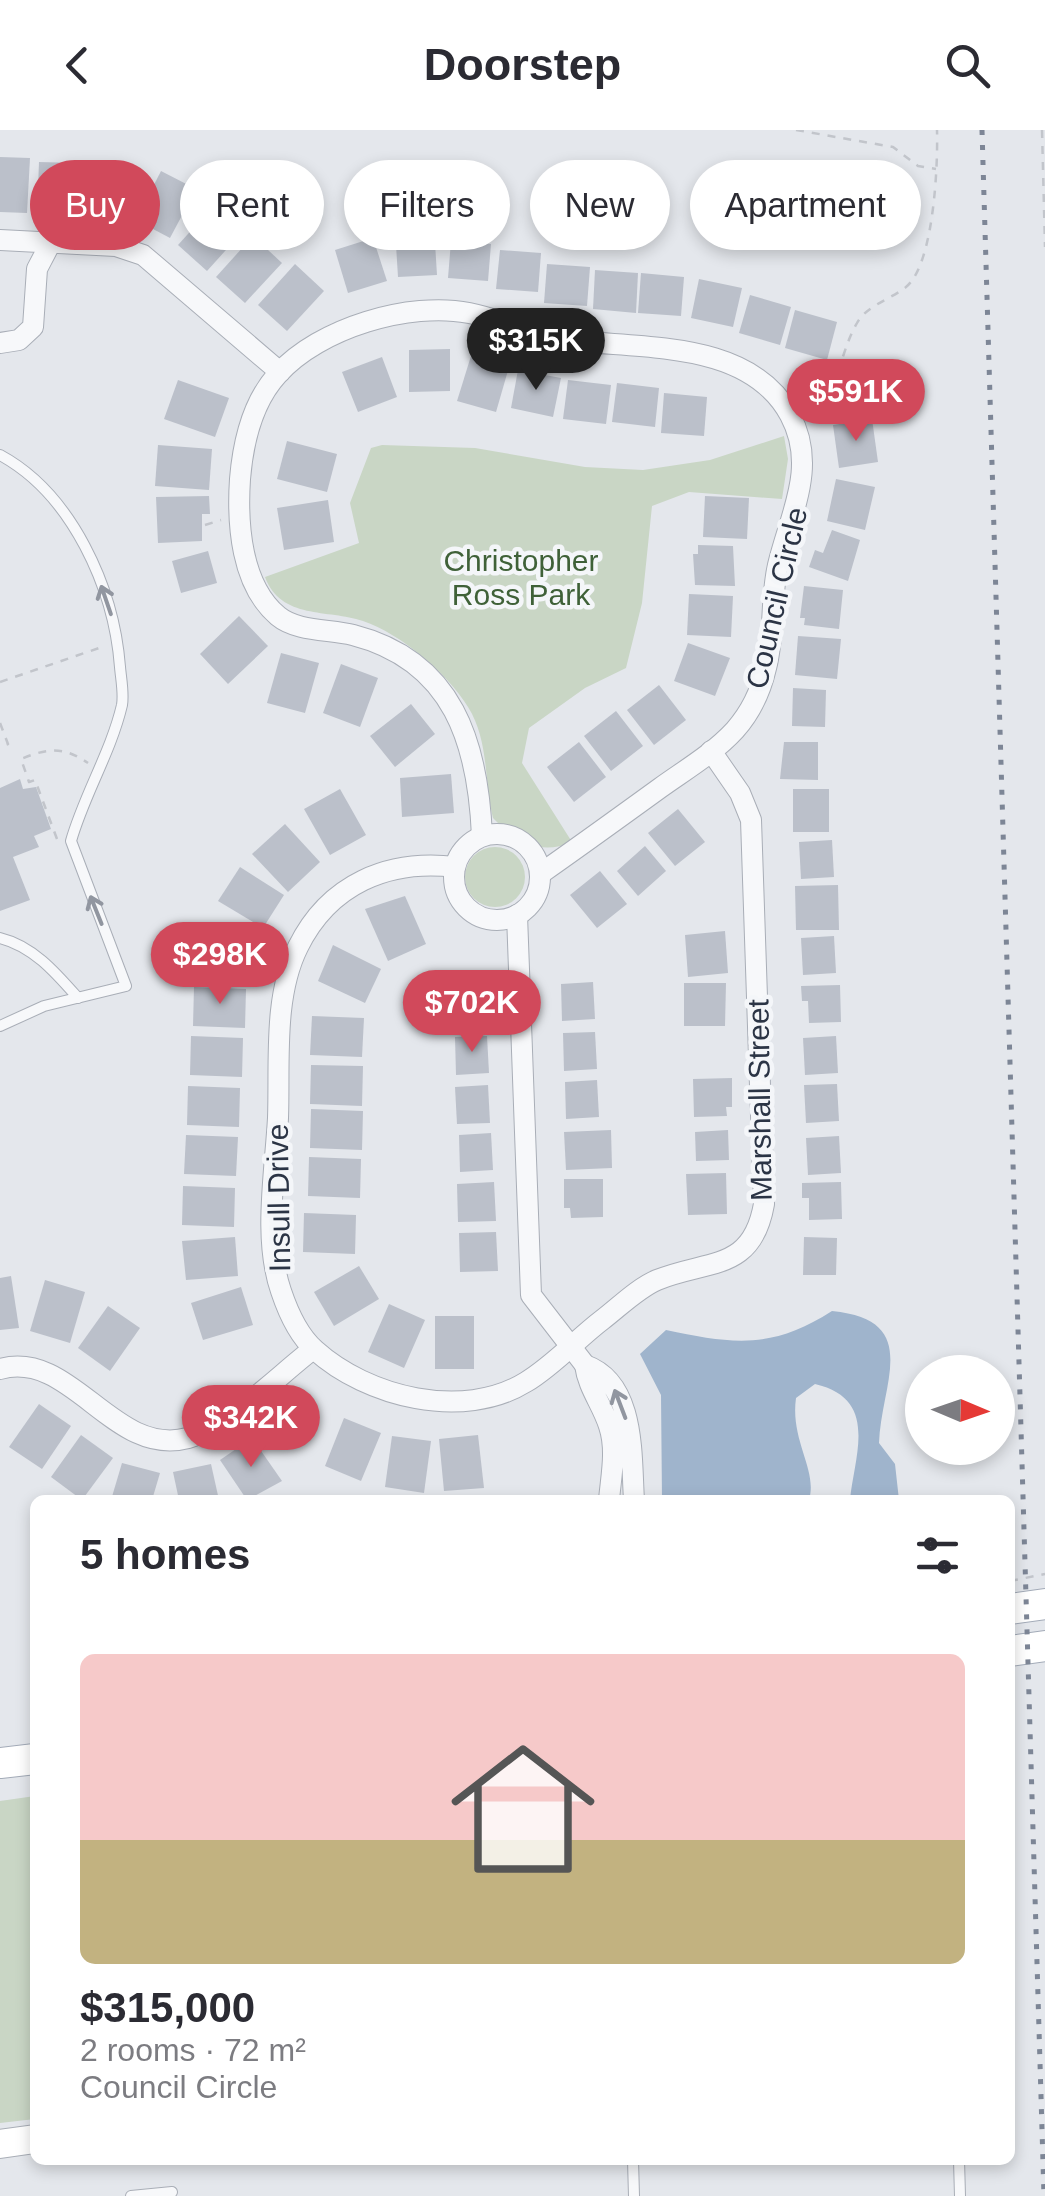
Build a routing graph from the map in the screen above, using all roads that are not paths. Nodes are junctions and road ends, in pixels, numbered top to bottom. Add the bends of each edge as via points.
1 (0, 240) edge
2 (30, 244) edge
3 (47, 250) edge
4 (128, 250) edge
5 (0, 342) edge
6 (280, 372) junction
7 (0, 455) edge
8 (711, 751) junction
9 (482, 836) junction
10 (454, 867) junction
11 (540, 874) junction
12 (517, 915) junction
13 (0, 938) edge
14 (78, 998) junction
15 (0, 1026) edge
16 (568, 1346) junction
17 (313, 1349) junction
18 (585, 1365) junction
19 (0, 1369) edge
20 (633, 1491) edge
21 (609, 1492) edge
22 (1045, 1604) edge
23 (1015, 1608) edge
24 (1045, 1646) edge
25 (1015, 1650) edge
26 (30, 1760) edge
27 (0, 1764) edge
28 (30, 2140) edge
29 (0, 2144) edge
30 (633, 2165) edge
31 (958, 2165) edge
32 (172, 2192) dead end
33 (131, 2196) edge
34 (634, 2196) edge
35 (960, 2196) edge

1 - 2 street
3 - 5 street via 36,270 32,326 19,340
4 - 6 street via 143,255
6 - 8 street, Council Circle via 331,337 381,316 431,309 470,313 554,338 716,357 761,380 791,416 803,460 800,500 777,566 767,667 746,714
6 - 9 street, Council Circle via 254,414 240,476 245,558 258,592 280,619 377,643 424,672 461,718 475,755
14 -> 7 lane via 126,986 71,841 123,702 118,642 88,556 57,503
8 - 11 street, Council Circle
8 - 16 street, Marshall Street via 751,820 761,1221 730,1261 653,1282
9 - 10 street via 464,848
9 - 11 street via 520,841
10 - 12 street via 456,892 470,911 493,920
10 - 17 street, Insull Drive via 394,866 356,884 328,905 298,946 283,994 273,1246 280,1288
11 - 12 street via 534,898
12 - 16 street via 530,1295
13 - 14 lane via 52,968
14 - 15 lane
16 - 17 street, Insull Drive via 527,1382 499,1394 452,1400 368,1386
16 - 18 street
17 - 19 street via 210,1429 156,1441 38,1370
20 -> 18 street via 628,1426 614,1386
18 - 21 street via 587,1384 610,1429
20 - 21 street
22 - 23 main road
24 - 25 main road
26 - 27 main road
28 - 29 street
30 - 34 lane
31 - 35 lane
32 - 33 lane

